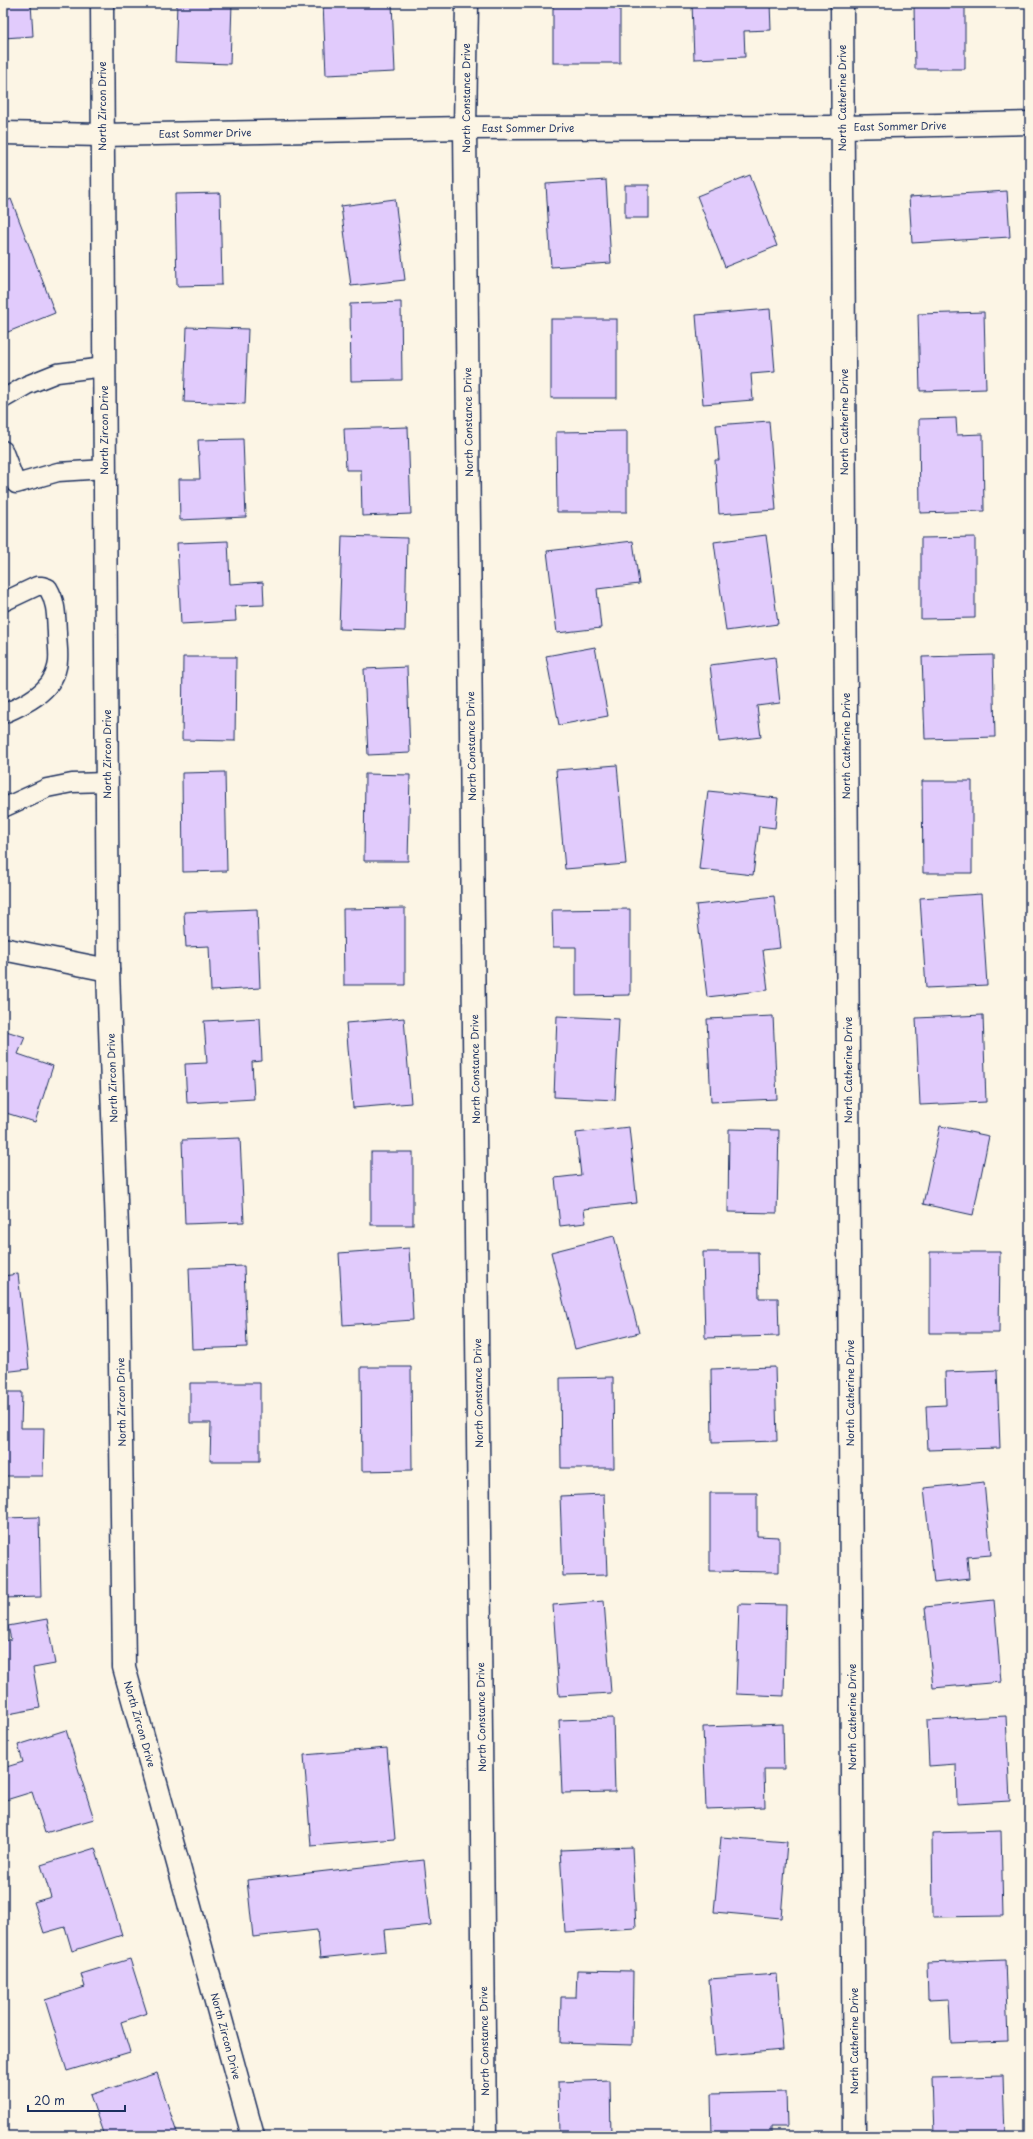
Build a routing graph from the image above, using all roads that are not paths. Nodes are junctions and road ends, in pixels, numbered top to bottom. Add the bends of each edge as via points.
1 (102, 3) edge
2 (467, 3) edge
3 (842, 3) edge
4 (1030, 123) edge
5 (842, 127) junction
6 (466, 128) junction
7 (3, 133) edge
8 (102, 135) junction
9 (104, 367) junction
10 (3, 399) edge
11 (3, 450) edge
12 (104, 469) junction
13 (10, 487) edge
14 (3, 602) edge
15 (3, 714) edge
16 (107, 782) junction
17 (3, 808) edge
18 (3, 949) edge
19 (108, 970) junction
20 (253, 2136) edge
21 (485, 2136) edge
22 (854, 2136) edge

1 - 8 street, North Zircon Drive
2 - 6 street, North Constance Drive
3 - 5 street, North Catherine Drive
4 - 5 street, East Sommer Drive
5 - 6 street, East Sommer Drive
5 - 22 street, North Catherine Drive
6 - 8 street, East Sommer Drive
6 - 21 street, North Constance Drive
7 - 8 street, East Sommer Drive
8 - 9 street, North Zircon Drive
9 - 10 lane via 57,374 27,385
9 - 12 street, North Zircon Drive
11 - 13 lane
12 - 13 lane via 58,472
12 - 16 street, North Zircon Drive
14 - 15 lane via 37,586 48,588 56,606 58,667 52,680 41,693
16 - 17 lane via 72,783 47,788
16 - 19 street, North Zircon Drive
18 - 19 street
19 - 20 street, North Zircon Drive via 119,1286 124,1667

